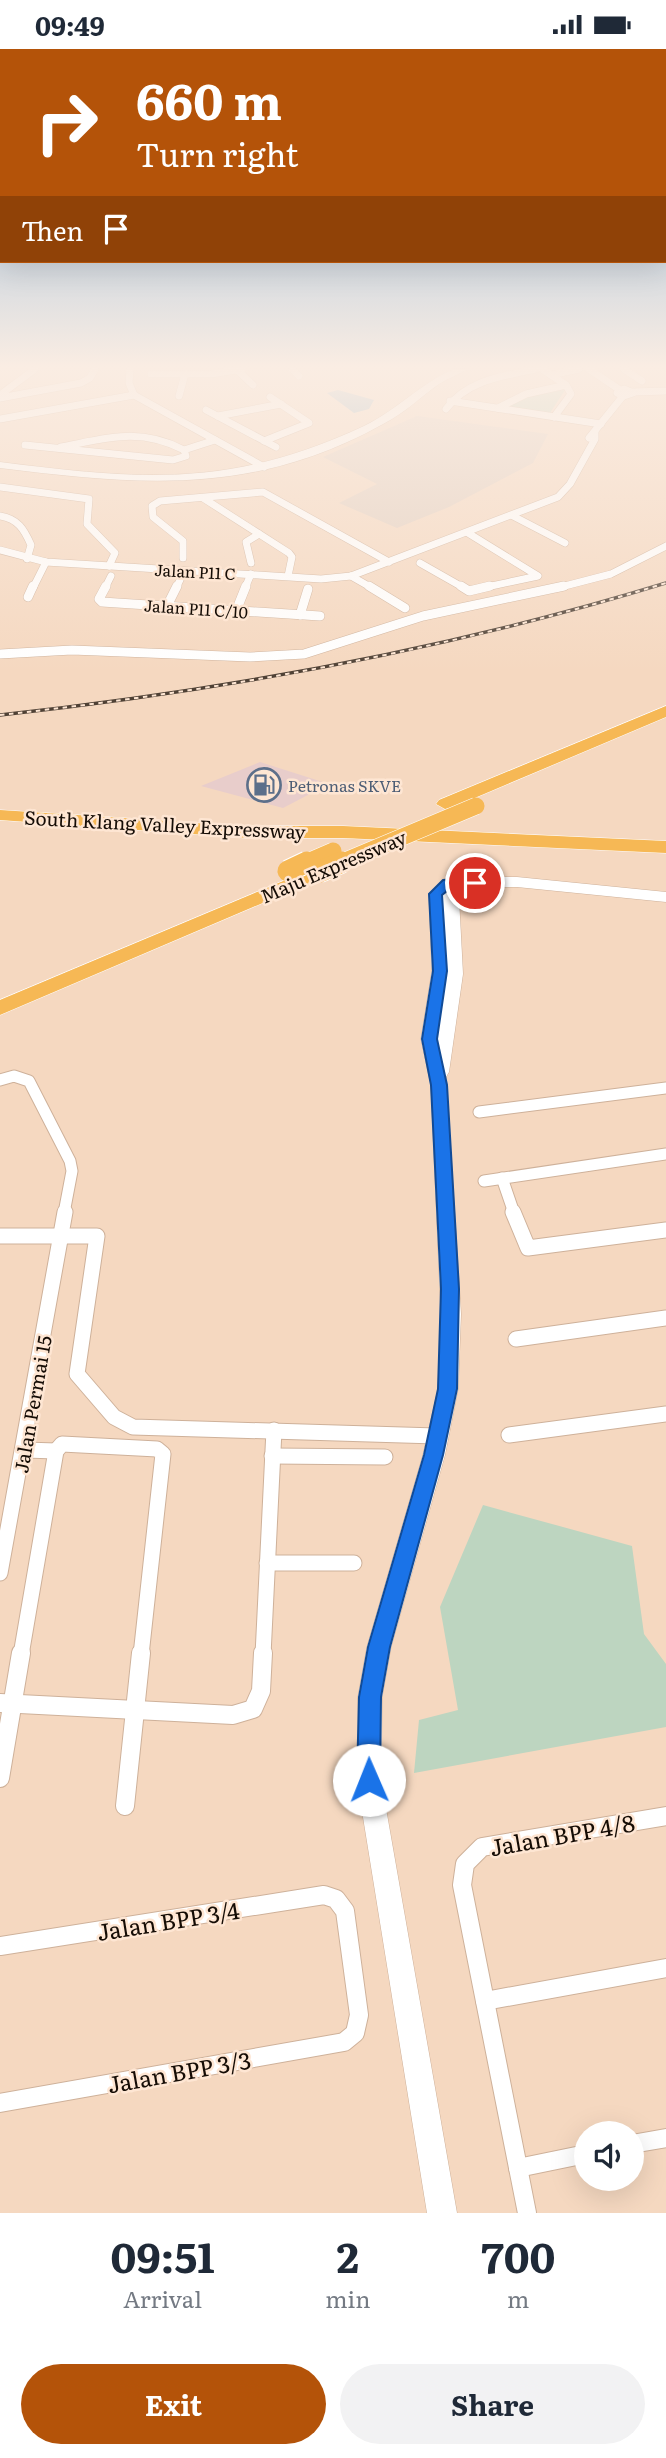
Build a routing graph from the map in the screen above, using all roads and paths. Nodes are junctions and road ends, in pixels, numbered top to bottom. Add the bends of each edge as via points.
1 (40, 470) edge
2 (111, 470) edge
3 (226, 470) edge
4 (245, 470) edge
5 (571, 470) edge
6 (576, 470) edge
7 (0, 487) edge
8 (202, 498) junction
9 (0, 516) edge
10 (513, 516) junction
11 (468, 533) junction
12 (259, 534) junction
13 (565, 543) dead end
14 (666, 546) edge
15 (0, 550) edge
16 (183, 558) dead end
17 (27, 559) junction
18 (46, 562) junction
19 (389, 562) junction
20 (251, 563) dead end
21 (420, 563) dead end
22 (108, 566) junction
23 (251, 574) junction
24 (111, 576) dead end
25 (288, 576) junction
26 (351, 576) junction
27 (180, 580) dead end
28 (308, 589) dead end
29 (28, 597) dead end
30 (167, 607) junction
31 (405, 608) dead end
32 (236, 611) junction
33 (300, 615) junction
34 (320, 616) dead end
35 (2, 653) edge
36 (666, 711) edge
37 (666, 725) edge
38 (445, 804) joint
39 (0, 814) edge
40 (0, 825) edge
41 (666, 847) edge
42 (666, 859) edge
43 (288, 871) joint
44 (475, 883) junction
45 (666, 897) edge
46 (454, 937) junction
47 (439, 946) junction
48 (0, 991) edge
49 (434, 1003) junction
50 (0, 1008) edge
51 (447, 1032) junction
52 (431, 1047) junction
53 (0, 1080) edge
54 (439, 1085) junction
55 (666, 1089) edge
56 (479, 1112) dead end
57 (666, 1154) edge
58 (502, 1178) junction
59 (484, 1181) dead end
60 (666, 1230) edge
61 (62, 1235) junction
62 (0, 1236) edge
63 (666, 1318) edge
64 (516, 1339) dead end
65 (666, 1414) edge
66 (274, 1430) junction
67 (509, 1435) dead end
68 (436, 1436) junction
69 (25, 1450) junction
70 (55, 1451) junction
71 (272, 1456) junction
72 (385, 1457) dead end
73 (267, 1563) junction
74 (354, 1563) dead end
75 (0, 1573) edge
76 (7, 1703) edge
77 (136, 1708) junction
78 (0, 1778) edge
79 (125, 1806) dead end
80 (666, 1816) edge
81 (336, 1899) joint
82 (0, 1946) edge
83 (666, 1968) edge
84 (485, 2001) junction
85 (0, 2103) edge
86 (666, 2138) edge
87 (644, 2142) edge
88 (574, 2156) edge
89 (518, 2168) junction
90 (442, 2213) edge
91 (527, 2213) edge

1 - 4 main road via 166,482 229,476
2 - 3 main road via 158,475
5 - 19 street, Jalan P11 C via 551,495
6 - 10 street, Jalan P11 C via 562,494
7 - 22 street via 89,499 87,524 115,553
8 - 12 street
8 - 16 street via 160,501 152,506 153,517 183,541
8 - 19 street via 263,492
9 - 17 street via 23,525 31,545
10 - 11 street, Jalan P11 C
10 - 13 street
11 - 19 street, Jalan P11 C
11 - 21 street via 538,576 469,591
12 - 20 street via 246,542
12 - 25 street via 291,555
14 - 35 street via 645,560 598,578 422,616 319,652 261,657 127,650
15 - 17 street, Jalan P11 C
17 - 18 street, Jalan P11 C
18 - 22 street, Jalan P11 C
18 - 29 street
19 - 26 street, Jalan P11 C
22 - 23 street, Jalan P11 C
23 - 25 street, Jalan P11 C
23 - 32 street
24 - 30 street, Jalan P11 C/10 via 99,599 102,602
25 - 26 street, Jalan P11 C
26 - 31 street
27 - 30 street
28 - 33 street
30 - 32 street, Jalan P11 C/10
32 - 33 street, Jalan P11 C/10
33 - 34 street, Jalan P11 C/10
36 - 38 highway, Maju Expressway
37 - 50 highway, Maju Expressway, bridge
38 - 43 highway, Maju Expressway, bridge
39 - 41 highway, South Klang Valley Expressway via 247,832
40 - 42 highway, South Klang Valley Expressway
43 - 48 highway, Maju Expressway
44 - 45 main road via 517,882
44 - 46 main road via 462,886 451,897
44 - 47 main road via 457,882 438,889
46 - 47 main road via 444,937
46 - 51 main road via 455,974
47 - 49 main road
49 - 51 main road via 437,1023
49 - 52 main road
51 - 52 main road via 438,1033
51 - 54 main road
52 - 54 main road
53 - 61 street via 14,1076 29,1081 70,1161
54 - 68 main road via 451,1314 448,1389
55 - 56 street
57 - 58 street
58 - 59 street
58 - 60 street via 524,1244 535,1249
61 - 62 street
61 - 66 street via 97,1236 77,1374 114,1417 133,1427
61 - 69 street, Jalan Permai 15
63 - 64 street
65 - 67 street
66 - 68 street
66 - 71 street
68 - 90 main road via 379,1647 368,1736 369,1780
69 - 70 street
69 - 75 street, Jalan Permai 15
70 - 76 street
70 - 77 street via 62,1444 157,1448 163,1454
71 - 72 street
71 - 73 street
73 - 74 street
73 - 77 street via 261,1691 253,1709 233,1715
76 - 77 street
76 - 78 street
77 - 79 street
80 - 84 street, Jalan BPP 4/8 via 482,1847 465,1864 463,1885
81 - 82 street, Jalan BPP 3/4 via 324,1895
81 - 85 street, Jalan BPP 3/3 via 345,1911 359,2015 355,2033 344,2042
83 - 84 street
84 - 89 street
86 - 87 street
88 - 89 street
89 - 91 street

